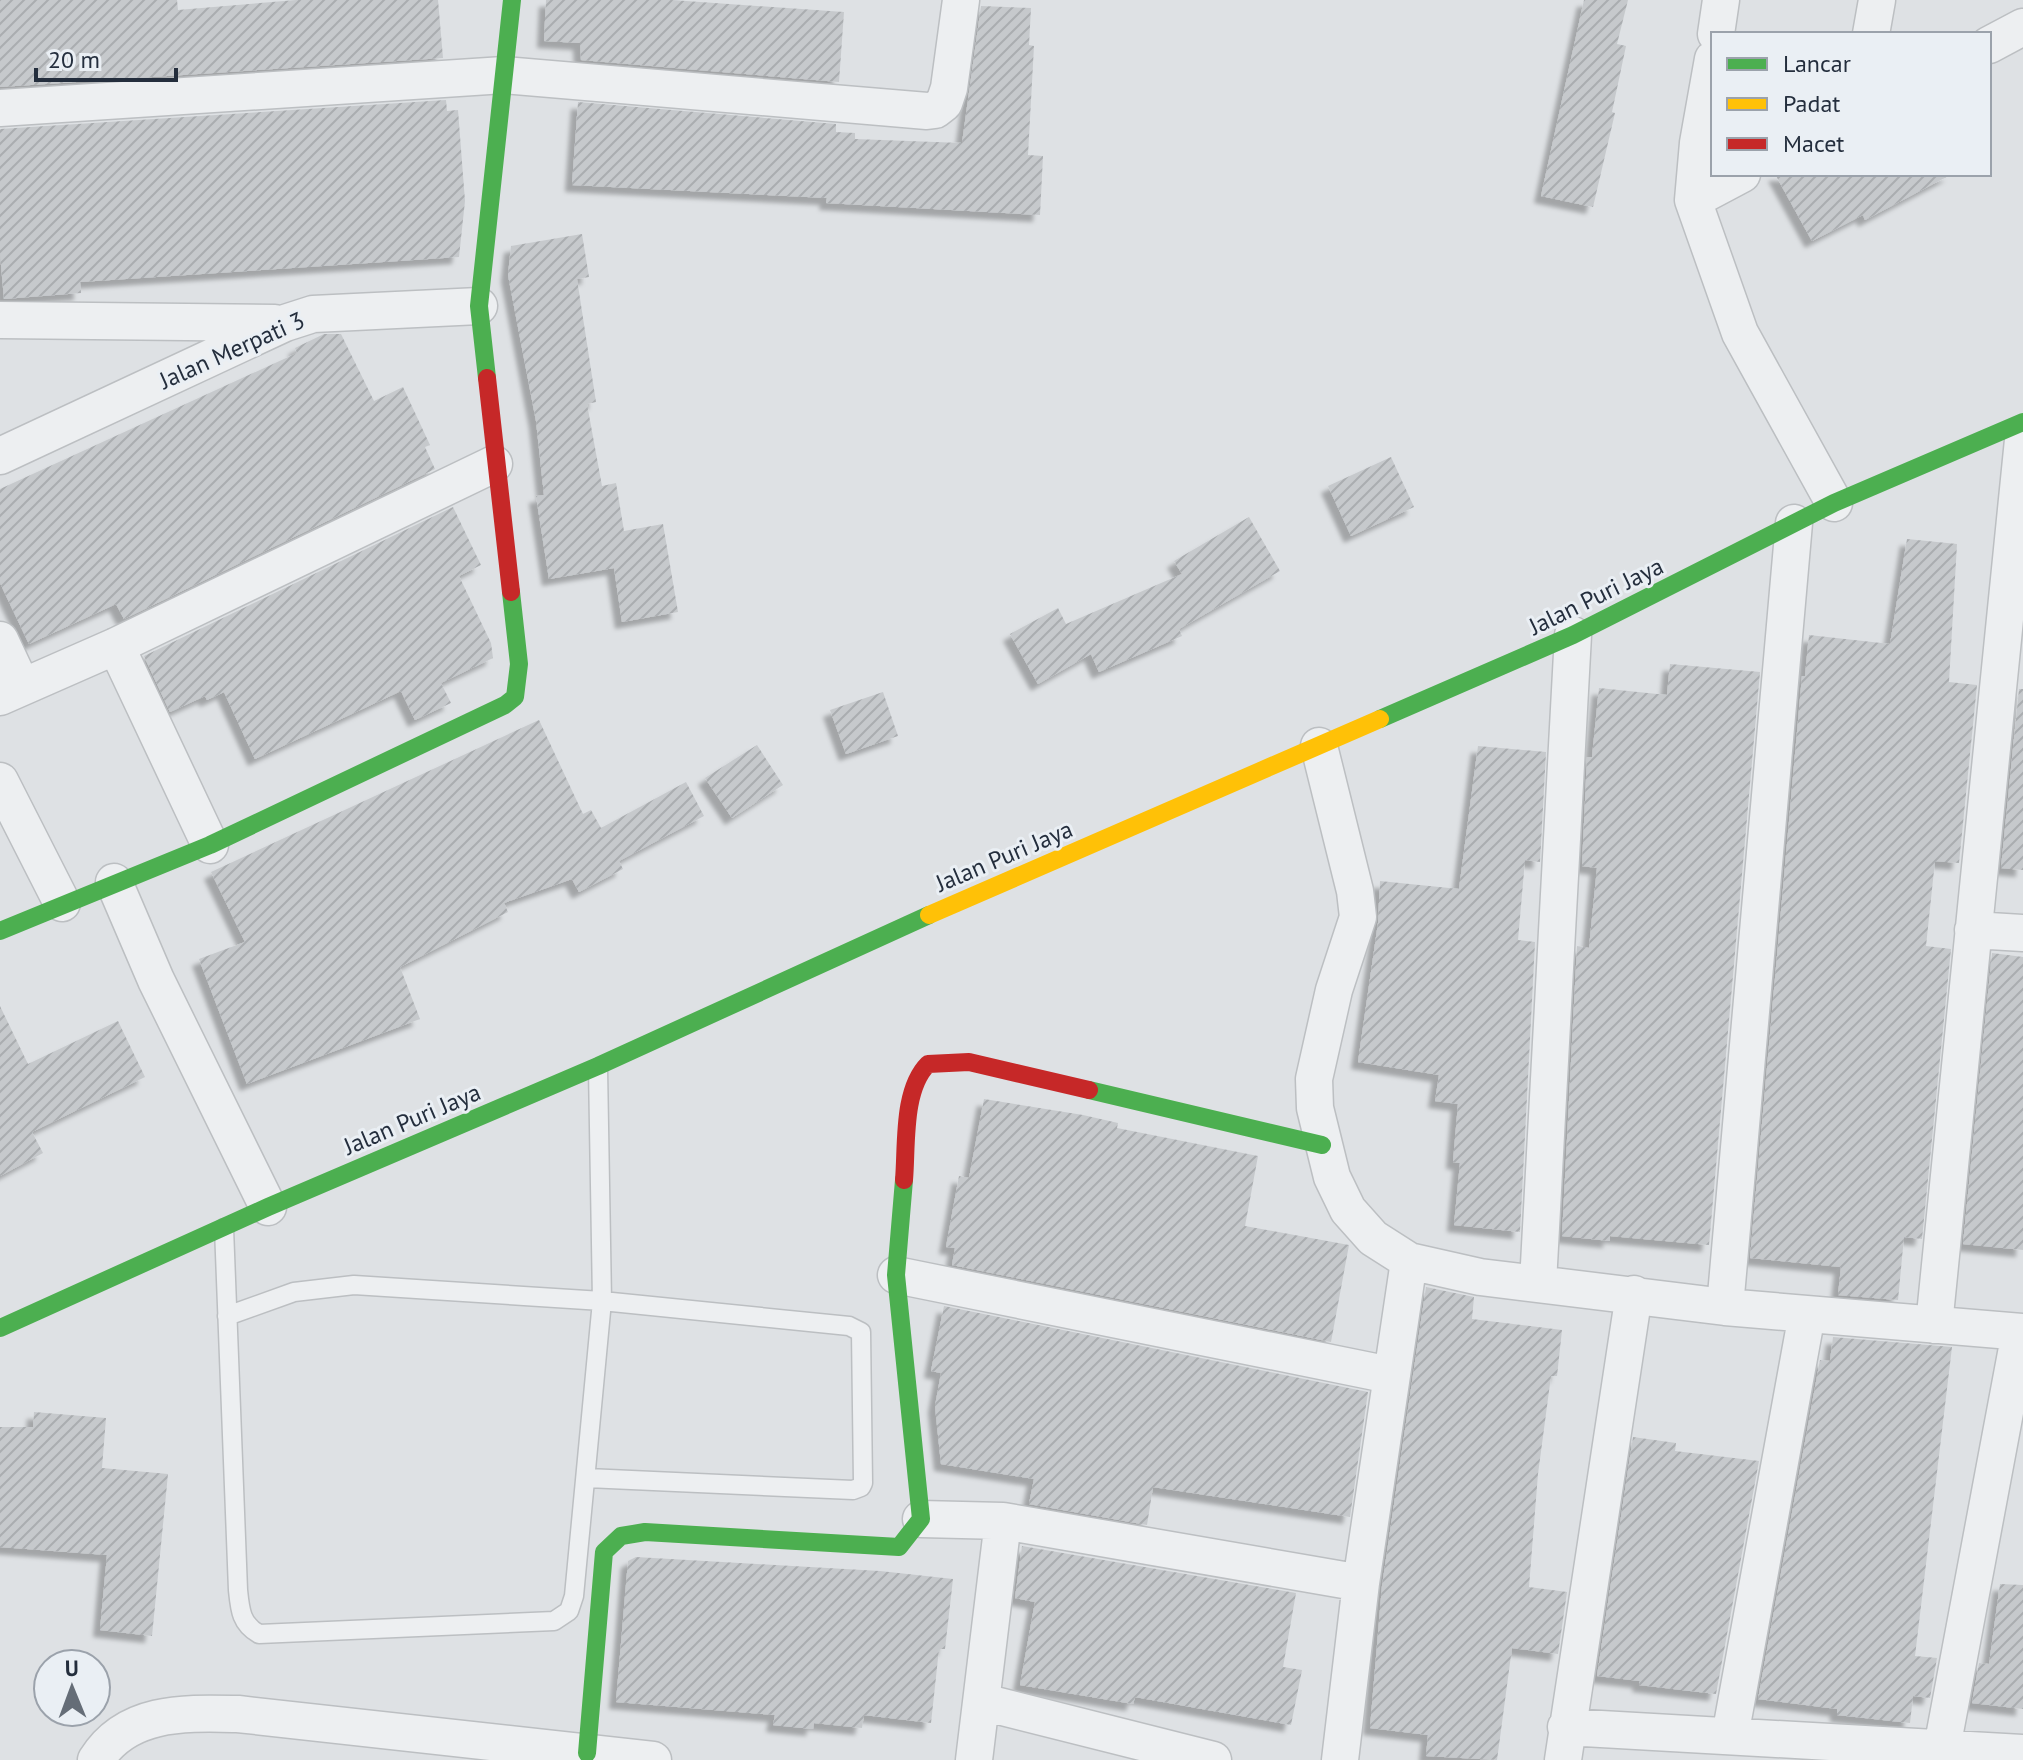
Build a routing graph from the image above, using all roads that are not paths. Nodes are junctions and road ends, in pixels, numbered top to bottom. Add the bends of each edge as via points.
1 (512, 0) edge
2 (961, 0) edge
3 (1721, 0) edge
4 (1877, 0) edge
5 (2023, 27) edge
6 (1716, 32) edge
7 (1871, 32) edge
8 (1991, 44) edge
9 (1711, 70) edge
10 (504, 75) junction
11 (0, 108) edge
12 (1738, 176) edge
13 (1693, 200) junction
14 (479, 306) junction
15 (0, 320) edge
16 (285, 323) junction
17 (2023, 422) edge
18 (2023, 440) edge
19 (0, 456) edge
20 (494, 464) junction
21 (1834, 503) junction
22 (1794, 523) junction
23 (1573, 635) junction
24 (0, 640) edge
25 (116, 646) junction
26 (2010, 679) edge
27 (11, 692) edge
28 (1319, 746) junction
29 (0, 781) edge
30 (210, 845) junction
31 (114, 882) junction
32 (62, 903) junction
33 (1973, 930) junction
34 (0, 931) edge
35 (2023, 933) edge
36 (598, 1066) junction
37 (1322, 1145) junction
38 (268, 1207) junction
39 (224, 1228) junction
40 (1409, 1261) junction
41 (896, 1275) junction
42 (1538, 1283) junction
43 (1634, 1294) junction
44 (602, 1301) junction
45 (1725, 1307) junction
46 (1807, 1314) junction
47 (227, 1316) junction
48 (1934, 1325) junction
49 (0, 1328) edge
50 (2022, 1332) edge
51 (1390, 1375) junction
52 (587, 1478) junction
53 (921, 1519) junction
54 (1003, 1521) junction
55 (1361, 1583) junction
56 (983, 1702) junction
57 (1730, 1736) junction
58 (1564, 1744) edge
59 (1942, 1748) junction
60 (587, 1753) junction
61 (2023, 1753) edge
62 (96, 1760) edge
63 (653, 1760) edge
64 (974, 1760) edge
65 (1213, 1760) edge
66 (1340, 1760) edge

1 - 10 street
2 - 10 street via 949,88 935,110
3 - 6 street
4 - 7 street
5 - 8 street
9 - 13 street
10 - 11 street
10 - 14 street
12 - 13 street
13 - 21 street via 1740,333
14 - 16 street, Jalan Merpati 3 via 313,314
14 - 20 street
15 - 16 street
16 - 19 street, Jalan Merpati 3
17 - 21 street, Jalan Puri Jaya
18 - 26 street
20 - 25 street
20 - 30 street via 519,664 515,697
21 - 22 street, Jalan Puri Jaya
22 - 23 street, Jalan Puri Jaya
22 - 45 street
23 - 28 street, Jalan Puri Jaya
23 - 42 street
24 - 27 street
25 - 27 street
25 - 30 street
26 - 33 street
28 - 36 street, Jalan Puri Jaya
28 - 37 street via 1358,917 1334,990 1314,1079
29 - 32 street
30 - 31 street
31 - 32 street
31 - 38 street
32 - 34 street
33 - 35 street
33 - 48 street
36 - 38 street, Jalan Puri Jaya
36 - 44 lane
37 - 40 street via 1348,1210 1373,1238
37 - 41 street via 969,1062 928,1064 912,1095
38 - 39 street, Jalan Puri Jaya
39 - 47 lane
39 - 49 street, Jalan Puri Jaya
40 - 42 street
40 - 51 street
41 - 51 street
41 - 53 street
42 - 43 street
43 - 45 street
43 - 58 street
44 - 47 lane via 354,1285 294,1292
44 - 52 lane
44 - 52 lane via 849,1326 861,1332 863,1483 853,1490
45 - 46 street
46 - 48 street
46 - 57 street
47 - 52 lane via 240,1609 247,1627 259,1634 554,1621 569,1611 574,1596
48 - 50 street
50 - 59 street
51 - 55 street
53 - 54 street
53 - 60 street via 899,1547 631,1531 618,1536 604,1552
54 - 55 street
54 - 56 street
55 - 66 street
56 - 64 street
56 - 65 street
57 - 58 street
57 - 59 street
59 - 61 street
60 - 62 street via 238,1714 173,1712 132,1726 104,1746
60 - 63 street

